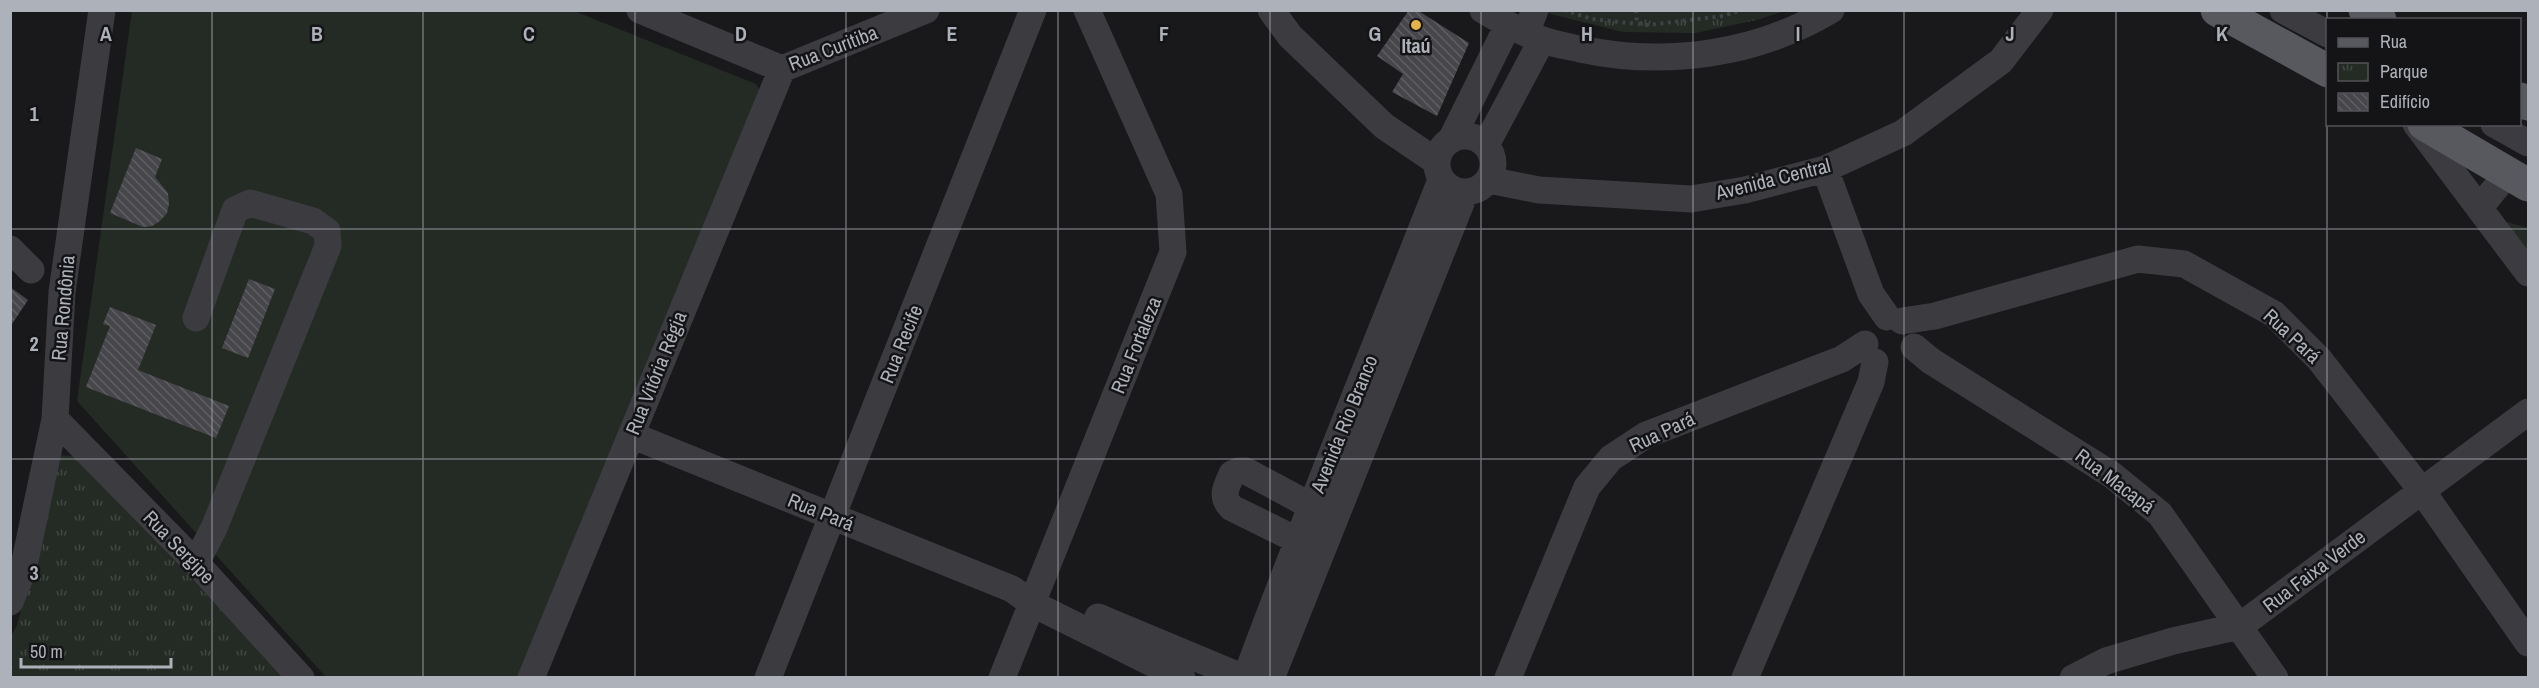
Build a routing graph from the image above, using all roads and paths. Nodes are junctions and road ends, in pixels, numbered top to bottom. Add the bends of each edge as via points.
1 (102, 10) edge
2 (640, 10) edge
3 (926, 10) edge
4 (1033, 10) edge
5 (1087, 10) edge
6 (1271, 10) edge
7 (1483, 10) edge
8 (1564, 10) edge
9 (1636, 10) edge
10 (1741, 10) edge
11 (1831, 10) edge
12 (2040, 10) edge
13 (2217, 10) edge
14 (2283, 10) edge
15 (1637, 24) junction
16 (1528, 27) edge
17 (2326, 33) edge
18 (782, 69) junction
19 (2326, 70) edge
20 (2418, 126) edge
21 (2427, 126) edge
22 (2498, 126) edge
23 (1451, 140) junction
24 (2529, 143) edge
25 (1486, 145) junction
26 (1825, 169) junction
27 (1439, 171) junction
28 (2518, 179) edge
29 (1489, 180) junction
30 (1465, 193) junction
31 (2480, 207) junction
32 (10, 249) edge
33 (31, 270) dead end
34 (2529, 273) edge
35 (196, 318) dead end
36 (1891, 347) junction
37 (2529, 412) edge
38 (55, 419) junction
39 (631, 435) junction
40 (2422, 491) junction
41 (1311, 506) junction
42 (833, 517) junction
43 (1297, 540) junction
44 (196, 563) junction
45 (1028, 594) junction
46 (10, 602) edge
47 (2240, 626) junction
48 (2529, 643) edge
49 (1193, 672) edge
50 (1253, 675) edge
51 (300, 678) edge
52 (531, 678) edge
53 (768, 678) edge
54 (1002, 678) edge
55 (1508, 678) edge
56 (1745, 678) edge
57 (2073, 678) edge
58 (2275, 678) edge

1 - 38 street, Rua Rondônia via 62,292
2 - 18 street, Rua Curitiba
3 - 18 street, Rua Curitiba
4 - 42 street, Rua Recife
5 - 45 street, Rua Fortaleza via 1169,194 1173,252
6 - 27 street via 1290,36 1384,126
7 - 16 street
8 - 15 path via 1592,20
9 - 15 path
10 - 15 path via 1723,16
11 - 16 street via 1764,41 1673,59 1610,55
12 - 26 street, Avenida Central via 2001,61 1912,127
13 - 19 main road
14 - 17 street
16 - 23 street
16 - 25 street
18 - 39 street, Rua Vitória Régia
20 - 31 street
21 - 28 main road
22 - 24 street
23 - 25 street via 1470,137
23 - 27 street via 1439,153
25 - 29 street via 1493,162
26 - 29 street, Avenida Central via 1745,190 1691,199 1539,190
26 - 36 street, Rua Macapá
27 - 30 street via 1446,186
27 - 41 street, Avenida Rio Branco
28 - 31 street
29 - 30 street
30 - 50 street, Avenida Rio Branco
31 - 34 street
32 - 33 street
35 - 44 street via 235,210 250,203 314,221 327,231 328,246 214,528
36 - 40 street, Rua Pará via 1935,316 2138,259 2184,264 2274,314 2319,359
36 - 47 street, Rua Macapá via 2112,475 2160,514
36 - 55 street, Rua Pará via 1842,359 1646,435 1611,458 1587,487
36 - 56 street
37 - 40 street, Rua Faixa Verde
38 - 44 street, Rua Sergipe
38 - 46 street, Rua Rondônia via 22,570
39 - 42 street, Rua Pará
39 - 52 street, Rua Vitória Régia
40 - 47 street, Rua Faixa Verde
40 - 48 street, Rua Pará
41 - 43 street, Avenida Rio Branco
41 - 43 street via 1246,471 1232,474 1224,493 1232,508
42 - 45 street, Rua Pará
42 - 53 street, Rua Recife
43 - 50 street, Avenida Rio Branco
44 - 51 street, Rua Sergipe
45 - 49 street, Rua Pará
45 - 54 street, Rua Fortaleza
47 - 57 street, Rua Faixa Verde via 2106,661
47 - 58 street, Rua Macapá
49 - 50 street, Rua Pará

